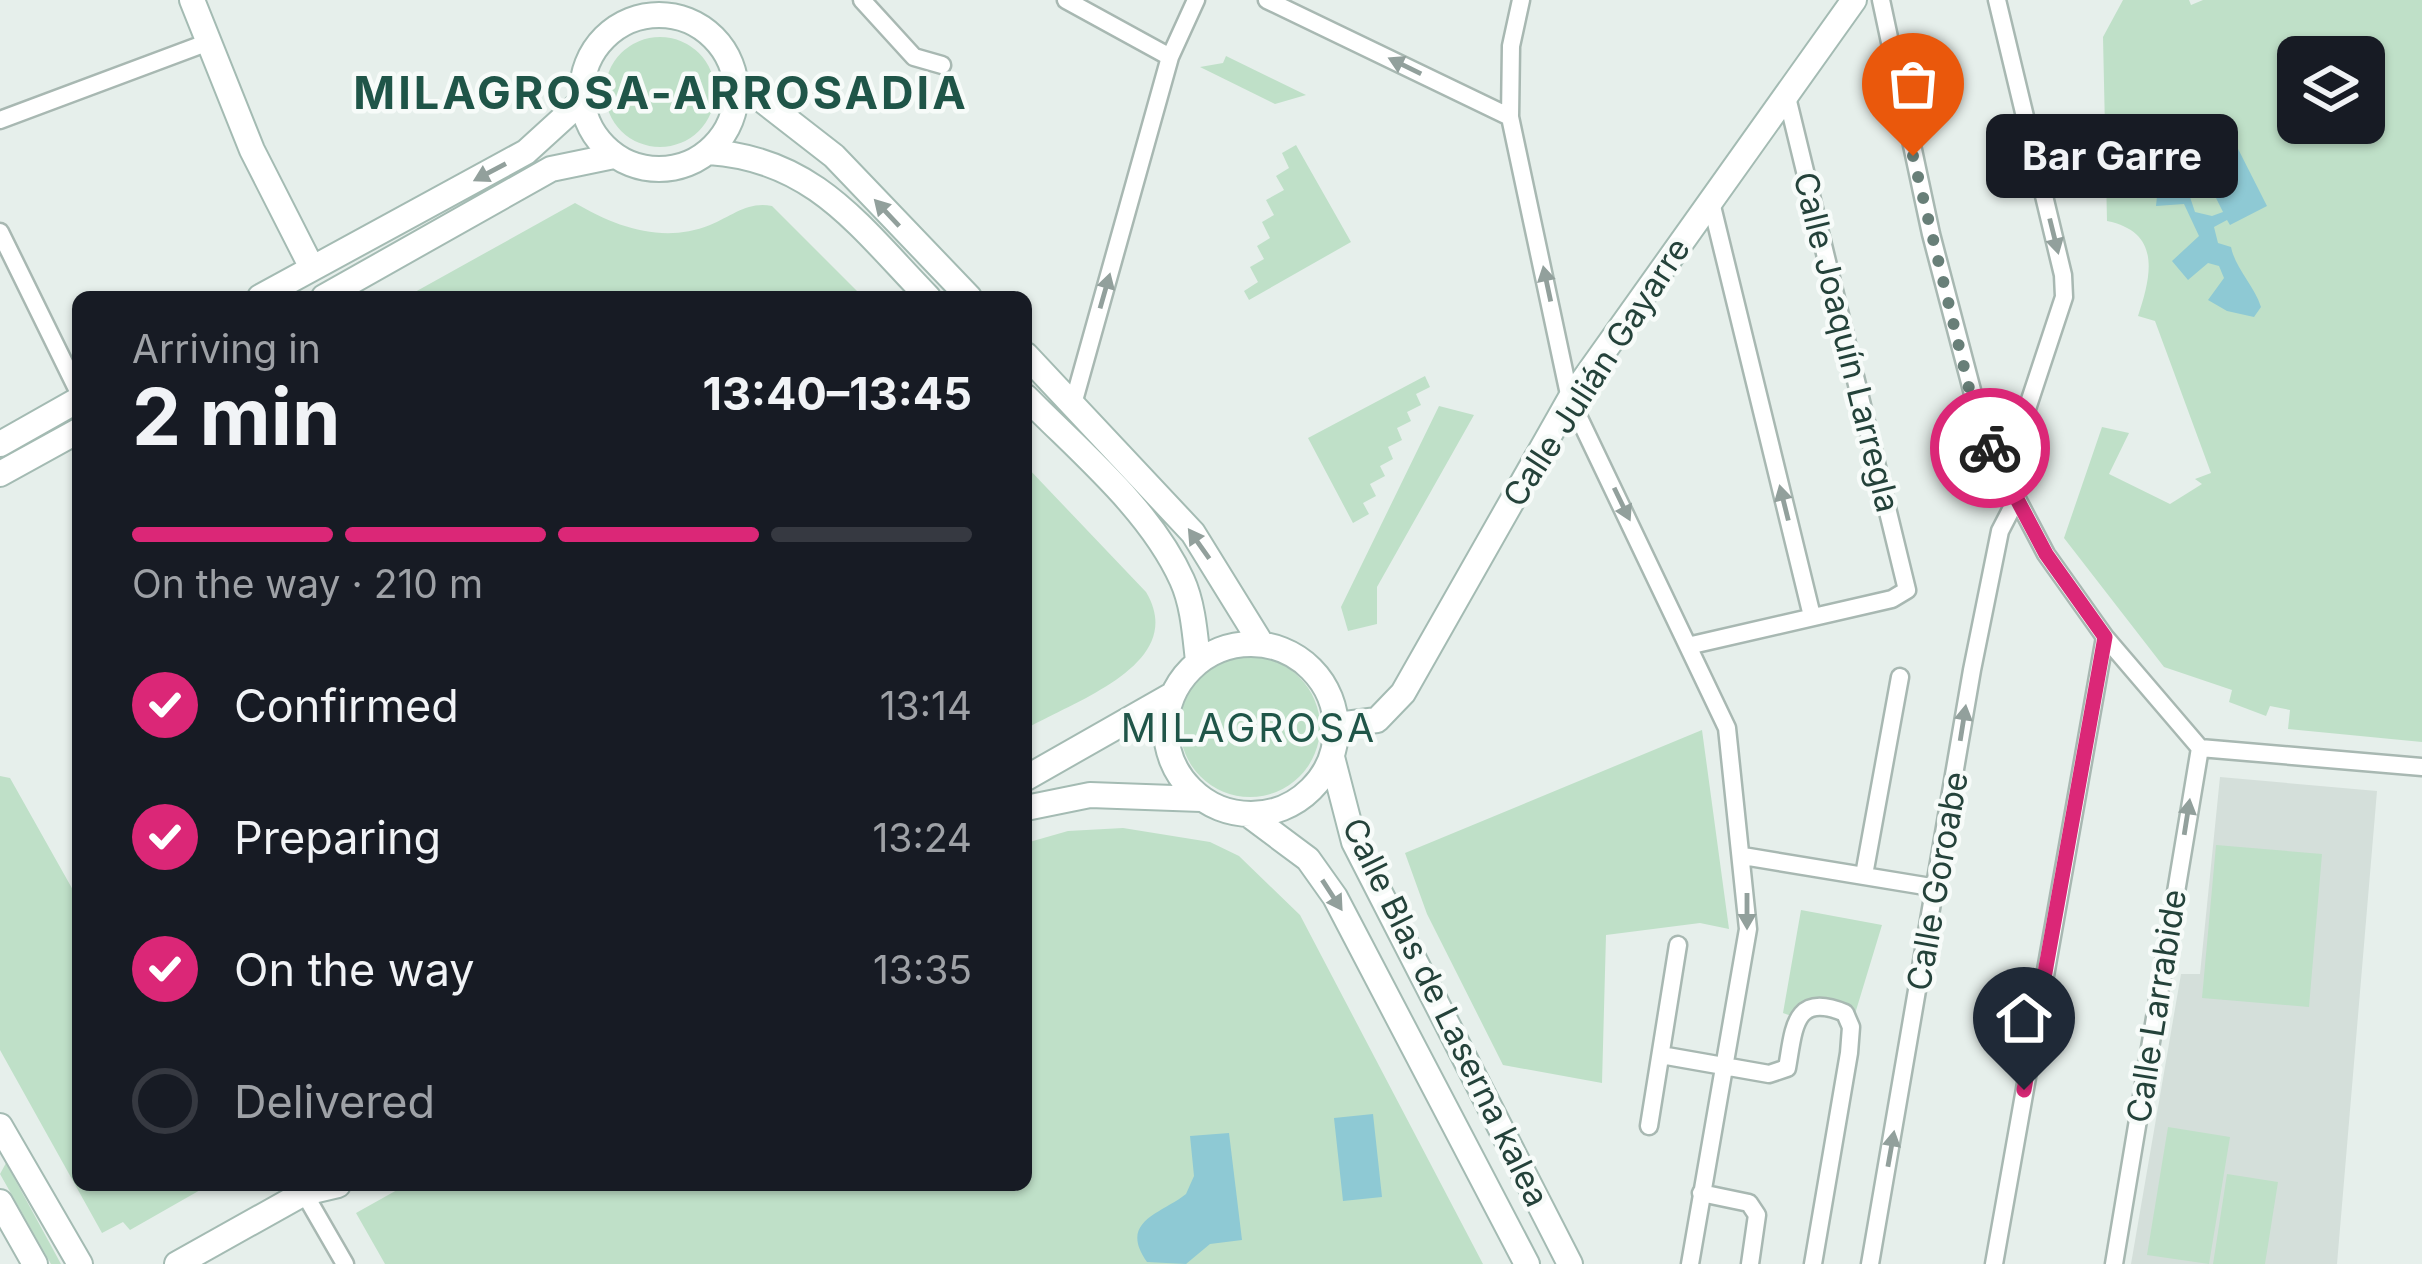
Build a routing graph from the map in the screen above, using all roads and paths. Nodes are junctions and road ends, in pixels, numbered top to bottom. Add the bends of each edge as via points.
1 (192, 0) edge
2 (862, 0) edge
3 (1066, 0) edge
4 (1196, 0) edge
5 (1267, 0) edge
6 (1520, 0) edge
7 (1854, 0) edge
8 (1881, 0) edge
9 (1996, 0) edge
10 (680, 10) edge
11 (626, 12) edge
12 (206, 43) junction
13 (1170, 57) junction
14 (942, 65) dead end
15 (735, 79) junction
16 (1786, 93) junction
17 (582, 101) junction
18 (1510, 117) junction
19 (0, 121) edge
20 (709, 152) junction
21 (614, 155) junction
22 (1710, 196) junction
23 (0, 232) edge
24 (312, 268) junction
25 (271, 291) edge
26 (335, 291) edge
27 (922, 291) edge
28 (963, 291) edge
29 (1032, 361) edge
30 (72, 382) edge
31 (72, 399) edge
32 (1570, 399) junction
33 (1032, 403) edge
34 (1073, 404) junction
35 (72, 434) edge
36 (1984, 436) junction
37 (0, 444) edge
38 (0, 475) edge
39 (2015, 502) junction
40 (1812, 616) junction
41 (2105, 637) junction
42 (1261, 643) junction
43 (1692, 645) junction
44 (1198, 661) junction
45 (1900, 677) dead end
46 (1172, 695) junction
47 (1337, 725) junction
48 (2200, 748) junction
49 (1332, 757) junction
50 (2422, 767) edge
51 (1032, 775) edge
52 (1201, 799) junction
53 (1032, 807) edge
54 (1249, 815) junction
55 (1743, 856) junction
56 (1864, 875) junction
57 (1937, 889) junction
58 (1678, 945) dead end
59 (1661, 1055) junction
60 (1723, 1066) junction
61 (0, 1126) edge
62 (1649, 1126) dead end
63 (300, 1191) edge
64 (307, 1191) edge
65 (1702, 1193) junction
66 (0, 1202) edge
67 (35, 1264) edge
68 (80, 1264) edge
69 (177, 1264) edge
70 (345, 1264) edge
71 (1527, 1264) edge
72 (1570, 1264) edge
73 (1690, 1264) edge
74 (1750, 1264) edge
75 (1813, 1264) edge
76 (1870, 1264) edge
77 (1994, 1264) edge
78 (2114, 1264) edge

1 - 12 main road
2 - 14 street via 914,57
3 - 13 street
4 - 13 street
18 -> 5 street
6 - 18 street
7 - 16 main road, Calle Julián Gayarre
8 - 36 street
9 -> 36 street via 2064,297 2024,421
10 - 11 main road
10 - 15 main road via 726,53
11 - 17 main road via 591,56
12 - 19 street
12 - 24 main road
34 -> 13 street
15 - 20 main road via 731,119
28 -> 15 main road via 834,156
16 - 22 main road, Calle Julián Gayarre
16 - 40 street, Calle Joaquín Larregla via 1907,590
17 - 21 main road via 598,141
17 -> 24 main road via 526,152
32 -> 18 street
20 - 21 main road via 662,170
20 - 27 main road via 747,154 796,171
21 - 26 main road via 551,170
22 - 32 main road, Calle Julián Gayarre
40 -> 22 street
23 - 30 street
24 - 25 main road
29 - 34 main road
31 - 37 main road
32 -> 43 street
32 - 47 main road, Calle Julián Gayarre via 1402,693 1377,720
33 - 44 main road via 1173,562 1189,599
42 -> 34 main road via 1193,533
35 - 38 main road
36 - 39 street
39 - 41 street
57 -> 39 street, Calle Goroabe via 2000,531
40 - 43 street
41 - 48 street
41 - 77 street
42 - 44 main road
42 - 47 main road via 1285,650 1322,680
43 - 55 street via 1727,728
44 - 46 main road
45 - 56 street
46 - 51 main road
46 - 52 main road via 1168,752
47 - 49 main road
48 - 50 street
78 -> 48 street, Calle Larrabide
49 - 54 main road via 1300,800
49 - 72 main road, Calle Blas de Laserna kalea via 1354,842
52 - 53 main road via 1090,795
52 - 54 main road
54 -> 71 main road, Calle Blas de Laserna kalea via 1308,860 1335,897
55 - 56 street
55 -> 60 street via 1748,929
56 - 57 street
76 -> 57 street, Calle Goroabe
58 - 59 street
59 - 60 street
59 - 62 street
60 - 65 street
60 - 75 street via 1768,1075 1787,1068 1797,1018 1807,1008 1845,1013 1849,1053
61 - 68 main road
63 - 69 main road
64 - 70 street
65 - 73 street
65 - 74 street via 1749,1203 1757,1215
66 - 67 main road

